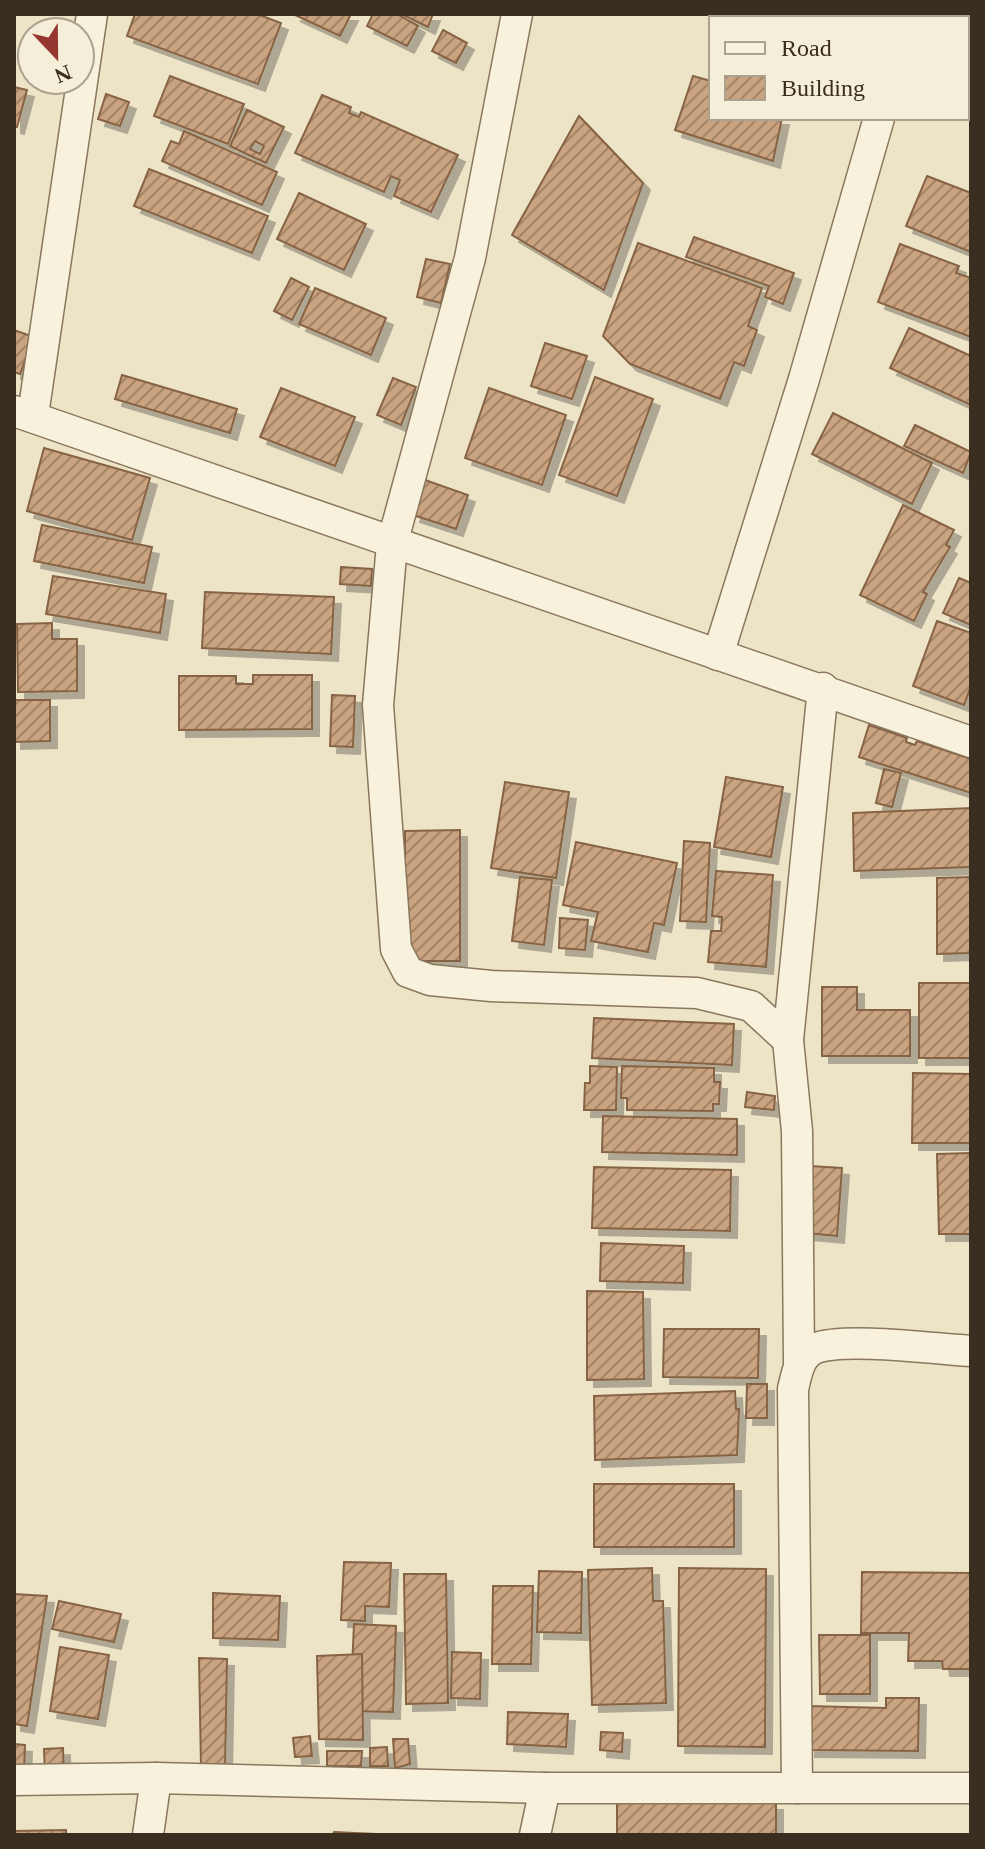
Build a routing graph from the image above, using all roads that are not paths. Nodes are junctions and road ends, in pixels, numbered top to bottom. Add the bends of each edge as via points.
1 (92, 14) edge
2 (517, 14) edge
3 (878, 120) edge
4 (23, 413) edge
5 (392, 544) junction
6 (718, 655) junction
7 (823, 688) junction
8 (971, 742) edge
9 (788, 1040) junction
10 (971, 1351) edge
11 (799, 1362) junction
12 (156, 1778) junction
13 (14, 1780) edge
14 (545, 1788) junction
15 (797, 1788) junction
16 (971, 1788) edge
17 (148, 1835) edge
18 (535, 1835) edge

1 - 4 street
2 - 5 street via 470,258
3 - 6 street
4 - 5 street
5 - 6 street
5 - 9 street via 378,705 396,949 408,972 430,980 491,986 697,993 751,1006
6 - 7 street
7 - 8 street
7 - 9 street
9 - 11 street via 797,1131
10 - 11 street via 853,1345 816,1348
11 - 15 street via 793,1389
12 - 13 street
12 - 14 street
12 - 17 street
14 - 15 street
14 - 18 street
15 - 16 street

